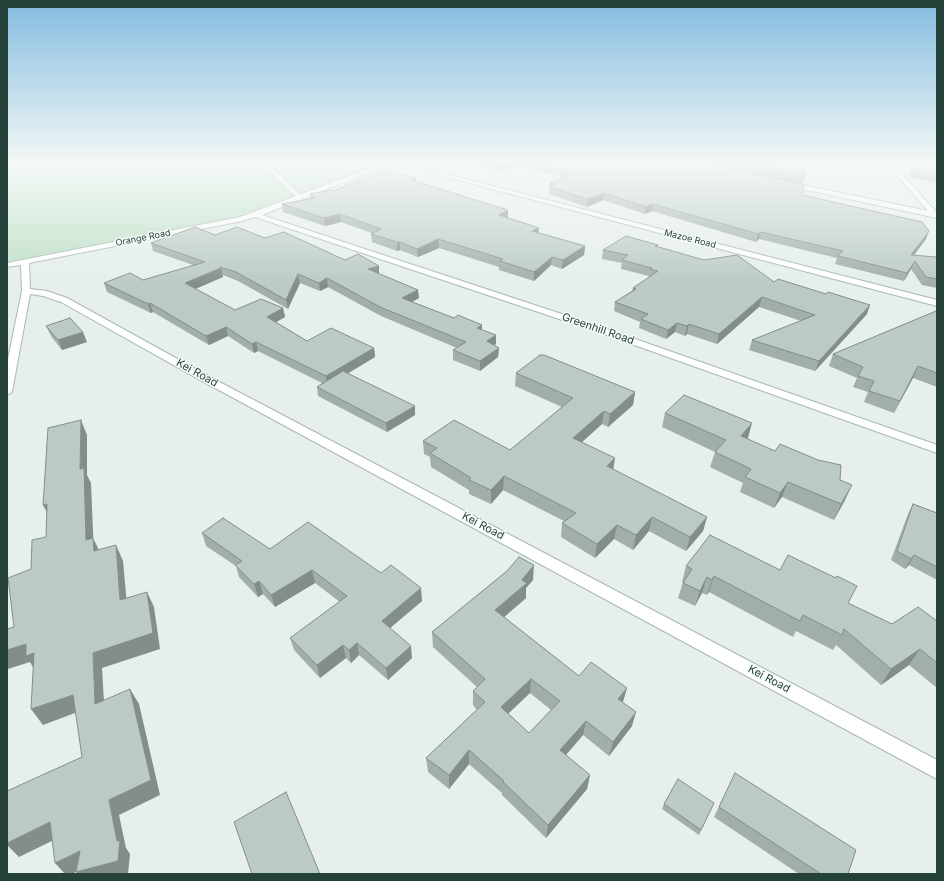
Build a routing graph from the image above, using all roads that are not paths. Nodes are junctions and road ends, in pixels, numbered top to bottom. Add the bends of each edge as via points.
1 (284, 204) edge
2 (555, 204) edge
3 (881, 204) edge
4 (925, 204) edge
5 (256, 215) junction
6 (936, 216) edge
7 (25, 261) junction
8 (7, 265) edge
9 (26, 291) junction
10 (937, 303) edge
11 (7, 392) edge
12 (937, 449) edge
13 (937, 770) edge

1 - 5 street, Orange Road
2 - 10 street, Mazoe Road
3 - 6 street
4 - 6 street
5 - 7 street, Orange Road
5 - 12 street, Greenhill Road via 598,329
7 - 8 street, Orange Road
7 - 9 street
9 - 11 street
9 - 13 street, Kei Road via 44,293 64,300 208,380

